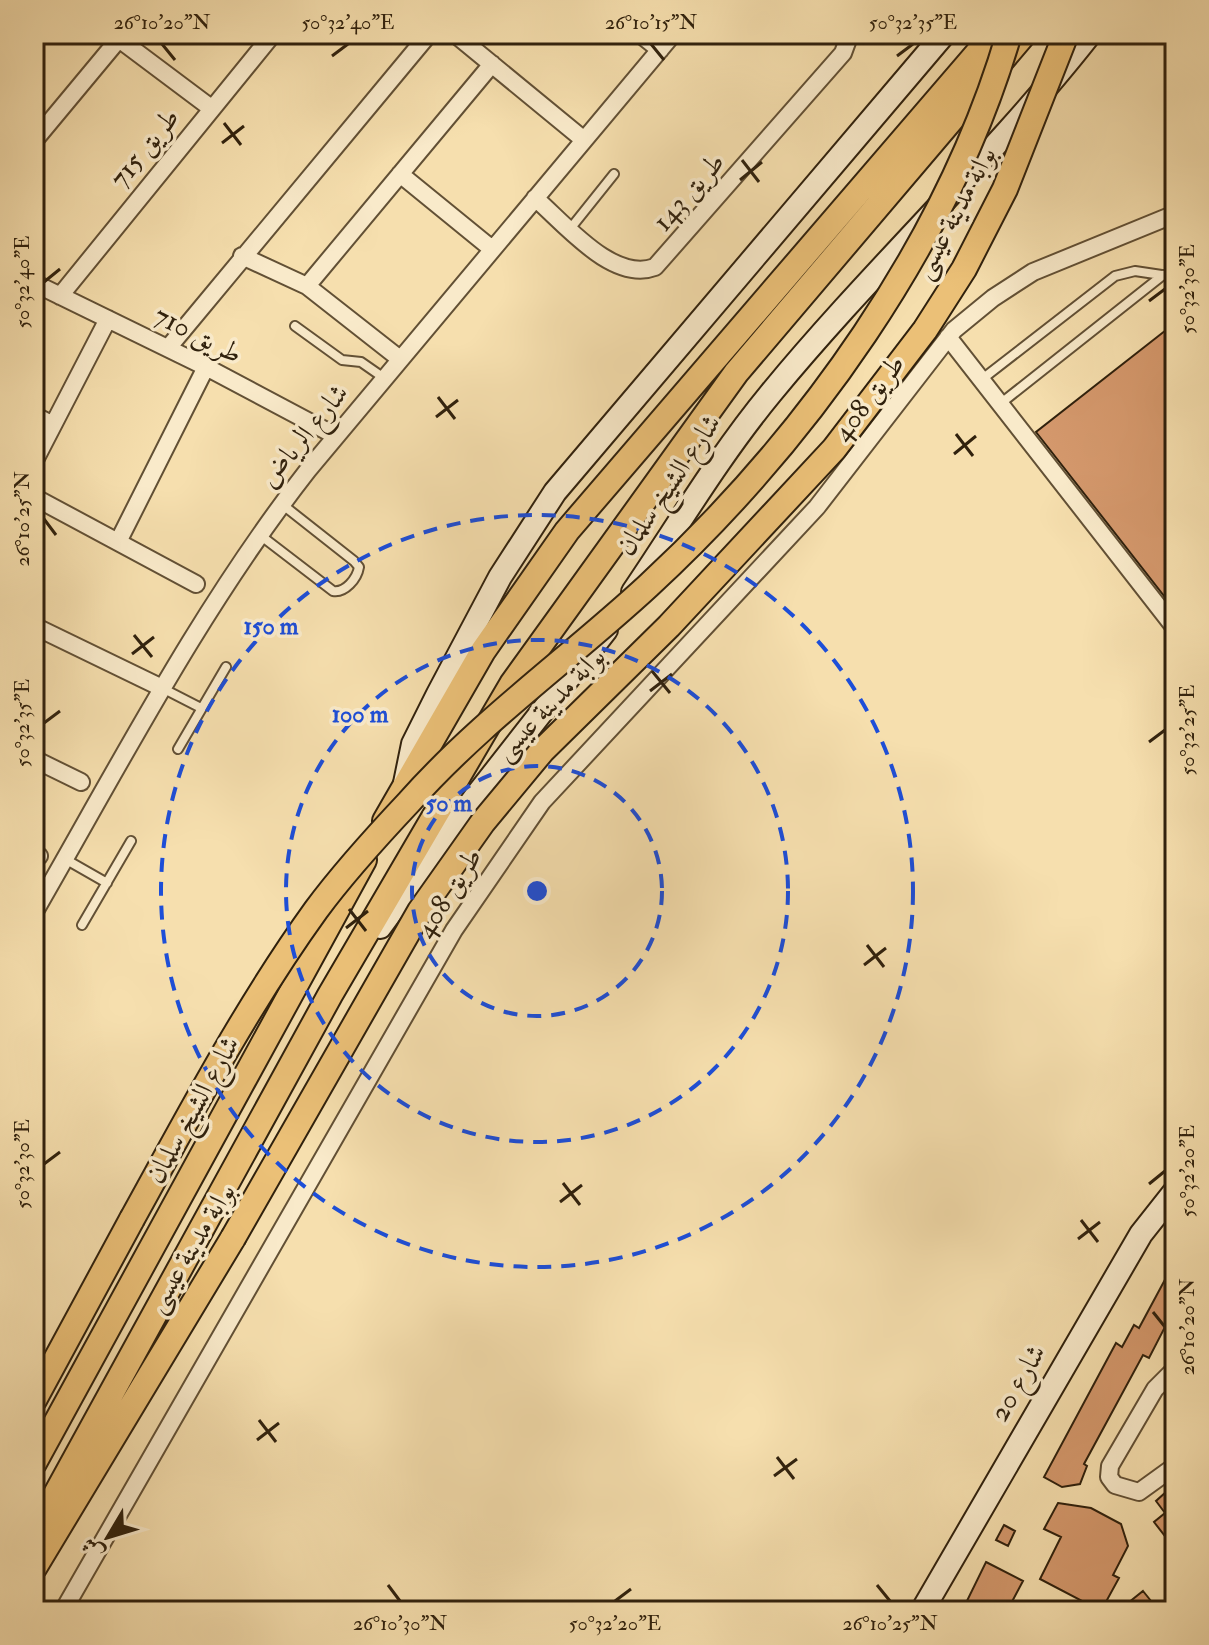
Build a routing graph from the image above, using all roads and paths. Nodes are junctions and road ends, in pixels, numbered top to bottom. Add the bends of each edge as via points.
1 (273, 34) edge
2 (429, 34) edge
3 (455, 34) edge
4 (640, 34) edge
5 (673, 34) edge
6 (850, 34) edge
7 (944, 34) edge
8 (994, 34) edge
9 (1009, 34) edge
10 (1024, 34) edge
11 (1066, 34) edge
12 (1090, 34) edge
13 (121, 37) edge
14 (660, 50) junction
15 (492, 64) junction
16 (211, 108) junction
17 (584, 140) junction
18 (34, 141) edge
19 (400, 174) junction
20 (614, 174) dead end
21 (535, 198) junction
22 (1173, 218) edge
23 (570, 229) junction
24 (492, 249) junction
25 (242, 256) junction
26 (1163, 275) junction
27 (1175, 277) edge
28 (34, 283) edge
29 (307, 286) junction
30 (60, 296) junction
31 (108, 319) junction
32 (295, 326) dead end
33 (948, 337) junction
34 (168, 348) junction
35 (400, 359) junction
36 (206, 367) junction
37 (384, 378) junction
38 (981, 380) junction
39 (1000, 404) junction
40 (34, 415) edge
41 (53, 425) junction
42 (336, 436) junction
43 (34, 461) edge
44 (34, 497) edge
45 (282, 504) junction
46 (259, 535) junction
47 (118, 542) junction
48 (196, 584) dead end
49 (34, 626) edge
50 (1175, 628) edge
51 (226, 667) dead end
52 (162, 688) junction
53 (201, 708) junction
54 (178, 749) dead end
55 (34, 759) edge
56 (81, 782) dead end
57 (405, 786) junction
58 (131, 841) dead end
59 (65, 859) junction
60 (107, 883) junction
61 (34, 913) edge
62 (82, 925) dead end
63 (330, 995) junction
64 (1175, 1191) edge
65 (1175, 1369) edge
66 (34, 1400) edge
67 (34, 1463) edge
68 (1175, 1466) edge
69 (34, 1534) edge
70 (34, 1568) edge
71 (63, 1611) edge
72 (922, 1611) edge
73 (1032, 1611) edge
74 (1039, 1611) edge

1 - 16 street, طريق 715
2 - 25 street
3 - 15 street
4 - 14 street
5 - 14 street, شارع الرياض
6 - 23 street, طريق 143 via 843,53 662,262 640,271 624,270
7 - 57 main road, شارع الشيخ سلمان via 555,492 500,577 438,694 410,754
8 - 57 main road, شارع الشيخ سلمان via 576,520 483,651
9 - 66 main road, بوابة مدينة عيسى, bridge via 979,119 905,270 802,419 710,526 434,777 319,906 260,994
10 - 63 main road, شارع الشيخ سلمان via 736,373 599,559 512,684
11 - 70 main road, بوابة مدينة عيسى, bridge via 1005,189 925,330 834,449 669,626 542,751 483,822 420,911 233,1238
12 - 63 main road, شارع الشيخ سلمان via 1018,121 838,314 738,434 614,620
13 - 16 street
13 - 18 street
14 - 17 street, شارع الرياض
15 - 17 street
15 - 19 street
16 - 30 street, طريق 715
17 - 21 street, شارع الرياض
19 - 24 street
19 - 29 street
20 - 23 lane
21 - 23 street, طريق 143
21 - 24 street, شارع الرياض
22 - 33 street, طريق 408 via 1033,272
24 - 35 street, شارع الرياض
25 - 29 street
25 - 34 street
26 - 27 lane
26 - 38 lane via 1135,271 1115,276
26 - 39 lane
28 - 30 street, طريق 710
29 - 35 street
30 - 31 street, طريق 710
31 - 34 street, طريق 710
31 - 41 street
32 - 37 lane via 342,360 361,362
33 - 38 street
33 - 71 street, طريق 408 via 817,507 579,759 513,841 454,930
34 - 36 street, طريق 710
35 - 37 street, شارع الرياض
36 - 42 street, طريق 710
36 - 47 street
37 - 42 street, شارع الرياض
38 - 39 street
39 - 50 street
40 - 41 street
41 - 43 street
42 - 45 street, شارع الرياض
44 - 47 street
45 - 46 street, شارع الرياض
45 - 46 lane via 357,564 357,575 343,590 333,591
46 - 52 street, شارع الرياض
47 - 48 street
49 - 52 street
51 - 53 lane
52 - 53 lane
52 - 59 street, شارع الرياض
53 - 54 lane
55 - 56 street
57 - 67 main road, شارع الشيخ سلمان
58 - 60 lane
59 - 60 lane
59 - 61 street, شارع الرياض
60 - 62 lane
63 - 69 main road, شارع الشيخ سلمان
64 - 72 main road, شارع 20 via 1141,1234
65 - 68 street via 1155,1389 1110,1466 1109,1477 1115,1485 1139,1492
73 - 74 street

